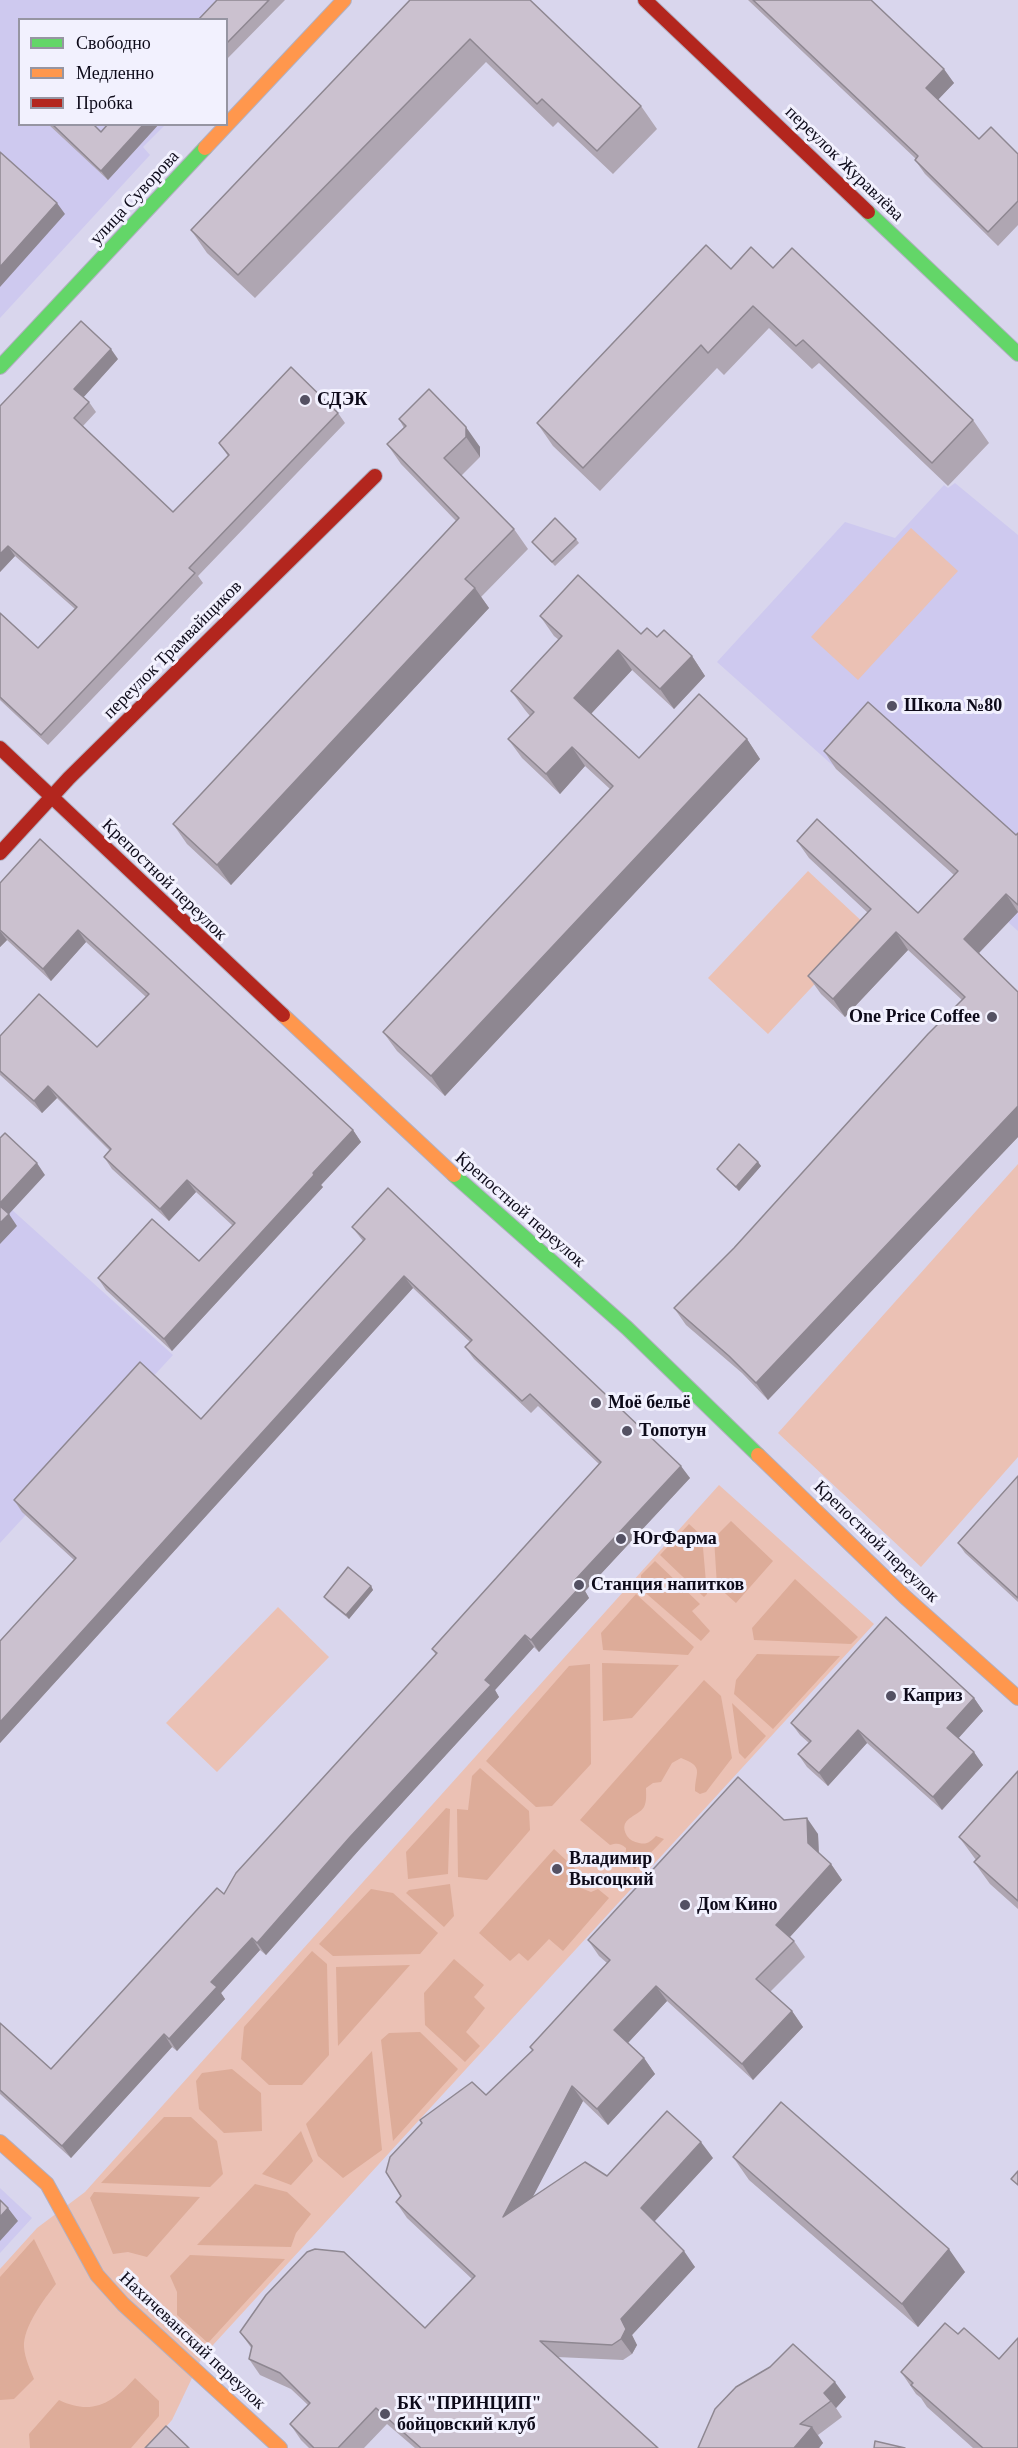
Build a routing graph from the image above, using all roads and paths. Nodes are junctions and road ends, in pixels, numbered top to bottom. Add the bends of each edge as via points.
1 (344, 0) edge
2 (645, 0) edge
3 (228, 124) edge
4 (226, 126) edge
5 (1018, 354) edge
6 (0, 367) edge
7 (375, 476) dead end
8 (0, 748) edge
9 (51, 797) junction
10 (0, 853) edge
11 (1018, 1698) edge
12 (0, 2142) edge
13 (280, 2448) edge

1 - 3 street, улица Суворова
2 - 5 street, переулок Журавлёва
4 - 6 street, улица Суворова
7 - 9 street, переулок Трамвайщиков
8 - 9 street, Крепостной переулок
9 - 10 street, переулок Трамвайщиков
9 - 11 street, Крепостной переулок via 435,1158 627,1328 905,1596
12 - 13 street, Нахичеванский переулок via 47,2184 97,2275 123,2304

